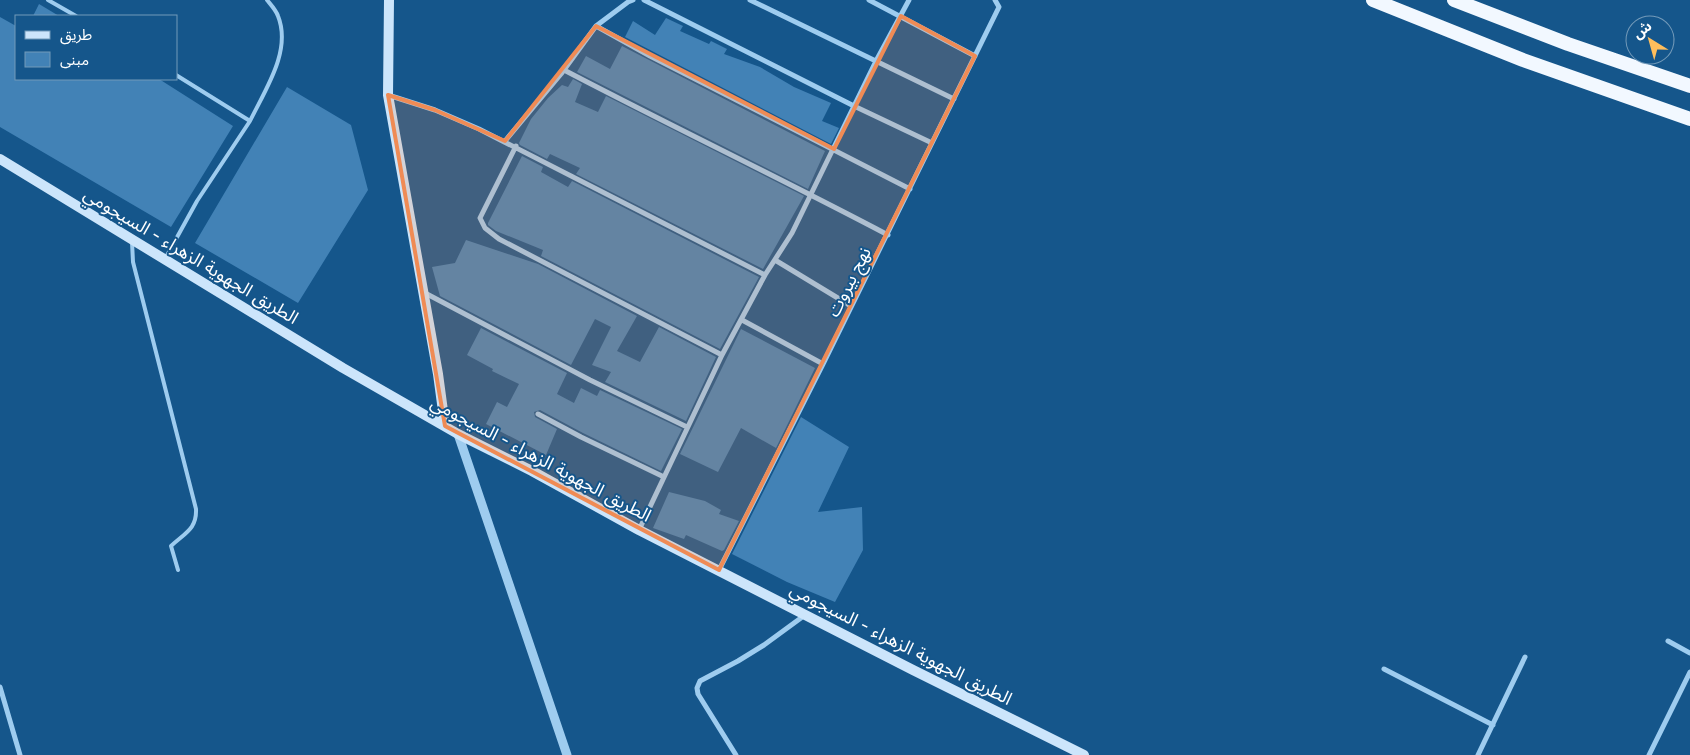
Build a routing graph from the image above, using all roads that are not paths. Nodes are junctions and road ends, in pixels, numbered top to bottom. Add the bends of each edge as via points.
1 (48, 0) edge
2 (267, 0) edge
3 (389, 0) edge
4 (633, 0) edge
5 (644, 0) edge
6 (750, 0) edge
7 (869, 0) edge
8 (909, 0) edge
9 (1373, 0) edge
10 (1454, 0) edge
11 (997, 2) edge
12 (74, 15) edge
13 (901, 16) junction
14 (596, 26) junction
15 (975, 56) junction
16 (876, 61) junction
17 (564, 70) junction
18 (178, 76) edge
19 (1690, 86) edge
20 (388, 95) junction
21 (954, 99) junction
22 (854, 106) junction
23 (1690, 119) edge
24 (250, 121) junction
25 (505, 141) junction
26 (932, 143) junction
27 (516, 146) junction
28 (834, 148) junction
29 (0, 159) edge
30 (910, 189) junction
31 (810, 194) junction
32 (888, 234) junction
33 (132, 240) junction
34 (165, 259) junction
35 (775, 260) junction
36 (765, 276) junction
37 (422, 292) junction
38 (851, 306) junction
39 (742, 320) junction
40 (722, 355) junction
41 (823, 364) junction
42 (538, 414) dead end
43 (444, 426) junction
44 (688, 427) junction
45 (458, 434) junction
46 (664, 477) junction
47 (639, 530) junction
48 (178, 570) dead end
49 (719, 570) junction
50 (805, 615) junction
51 (1668, 641) dead end
52 (1690, 653) edge
53 (1525, 658) dead end
54 (1384, 669) dead end
55 (1690, 672) edge
56 (0, 687) edge
57 (1493, 724) junction
58 (20, 755) edge
59 (567, 755) edge
60 (736, 755) edge
61 (1084, 755) edge
62 (1478, 755) edge
63 (1649, 755) edge

1 - 12 lane
2 - 24 lane via 278,15 283,37 269,82
3 - 20 main road
4 - 14 street
5 - 22 street
6 - 16 street
7 - 13 street
8 - 13 street
9 - 23 highway via 1523,60
10 - 19 highway
11 - 15 street, نهج بيروت via 999,7
13 - 15 street
13 - 16 street
14 - 17 street
14 - 28 street
15 - 21 street, نهج بيروت
16 - 21 street
16 - 22 street
17 - 25 street
17 - 31 street
18 - 24 lane
20 - 25 street via 435,110
20 - 37 main road
21 - 26 street, نهج بيروت
22 - 26 street
22 - 28 street
24 - 34 lane via 196,201
25 - 27 street
26 - 30 street, نهج بيروت
27 - 36 street
27 - 40 street via 480,218 485,228 499,239
28 - 30 street
28 - 31 street
29 - 33 main road, الطريق الجهوية الزهراء - السيجومي
30 - 32 street, نهج بيروت
31 - 32 street
31 - 35 street
32 - 38 street, نهج بيروت
33 - 34 main road, الطريق الجهوية الزهراء - السيجومي
33 - 48 lane via 132,262 194,501 196,518 193,525 172,546
34 - 43 main road, الطريق الجهوية الزهراء - السيجومي
35 - 36 street
35 - 38 street
36 - 39 street
37 - 43 main road via 438,374
37 - 44 street
38 - 41 street, نهج بيروت
39 - 40 street
39 - 41 street
40 - 44 street
41 - 49 street, نهج بيروت
42 - 46 street
43 - 45 main road, الطريق الجهوية الزهراء - السيجومي
44 - 46 street
45 - 47 main road, الطريق الجهوية الزهراء - السيجومي
45 - 59 street
46 - 47 street
47 - 49 main road, الطريق الجهوية الزهراء - السيجومي
49 - 50 main road, الطريق الجهوية الزهراء - السيجومي
50 - 60 street via 758,649 698,684 698,694
50 - 61 main road, الطريق الجهوية الزهراء - السيجومي
51 - 52 street
53 - 57 street
54 - 57 street
55 - 63 street
56 - 58 street
57 - 62 street

